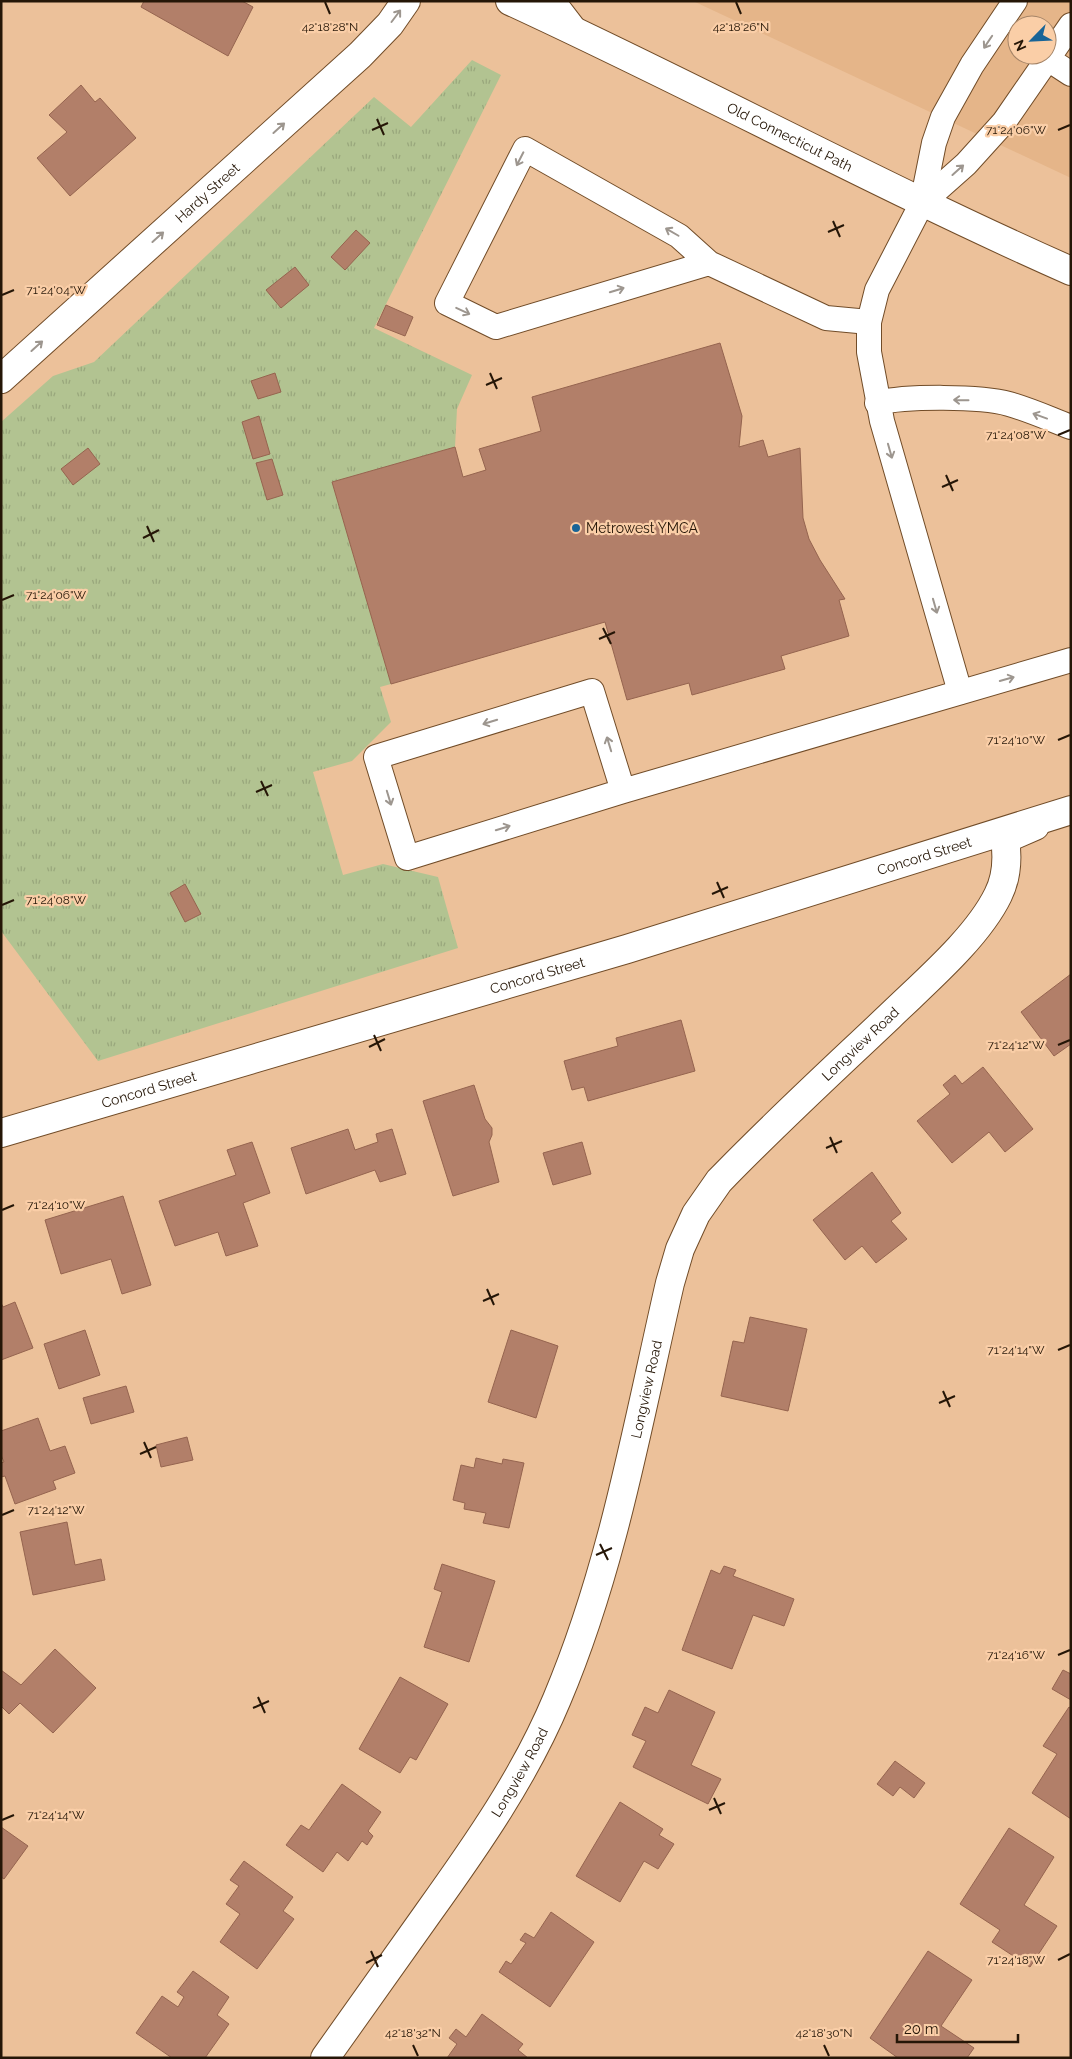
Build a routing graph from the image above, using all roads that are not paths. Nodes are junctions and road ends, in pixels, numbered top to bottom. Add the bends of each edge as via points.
1 (406, 1) edge
2 (510, 1) edge
3 (553, 1) edge
4 (1015, 1) edge
5 (1071, 24) edge
6 (576, 31) junction
7 (1057, 45) edge
8 (1044, 65) edge
9 (1057, 65) edge
10 (1071, 74) edge
11 (922, 203) junction
12 (709, 263) junction
13 (1071, 271) edge
14 (869, 322) junction
15 (1, 379) edge
16 (877, 403) junction
17 (1071, 427) edge
18 (1071, 660) edge
19 (960, 692) junction
20 (623, 791) junction
21 (1071, 810) edge
22 (1, 1133) edge
23 (325, 2058) edge

15 -> 1 street, Hardy Street via 360,55 390,24
2 - 6 street, Old Connecticut Path
3 - 6 lane
4 -> 11 lane via 972,65 943,117 934,143
5 - 7 lane
6 - 11 street, Old Connecticut Path
11 -> 8 lane via 986,143
9 - 10 lane
11 - 13 street, Old Connecticut Path
11 - 14 lane via 877,290
12 -> 12 lane via 679,236 525,149 447,303 496,326
12 - 14 lane via 826,318
14 - 16 lane via 869,352
17 -> 16 lane via 1010,404 990,401 910,399
16 -> 19 lane
19 -> 18 lane
19 - 20 lane
20 -> 20 lane via 592,691 376,757 407,858
21 - 22 street, Concord Street via 627,949
21 - 23 street, Longview Road via 1005,839 1007,867 1003,882 987,913 969,935 920,988 719,1181 696,1214 680,1249 670,1283 603,1568 556,1700 528,1759 465,1861

